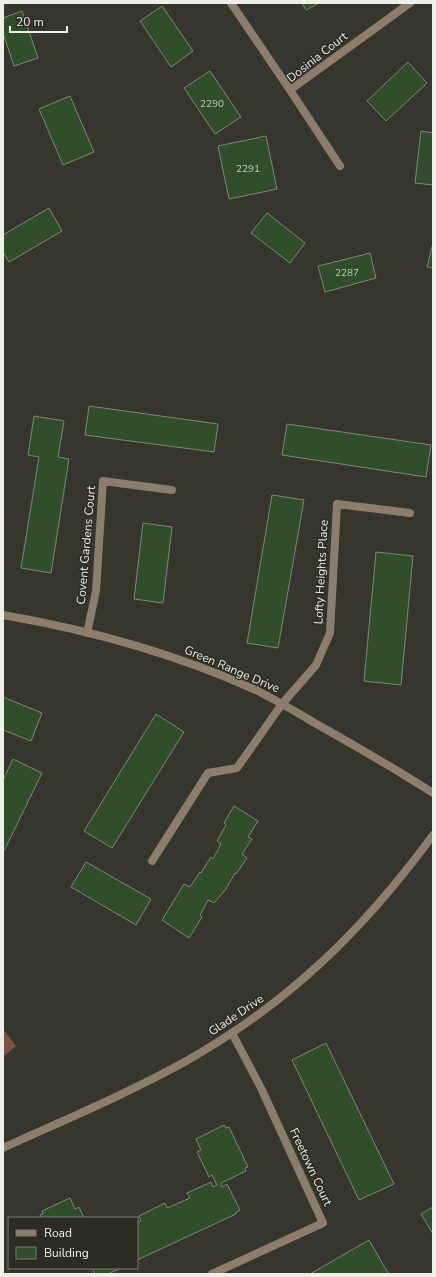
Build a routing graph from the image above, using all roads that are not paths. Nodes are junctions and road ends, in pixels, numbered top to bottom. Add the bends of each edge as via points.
1 (231, 3) edge
2 (410, 3) edge
3 (290, 90) junction
4 (340, 166) dead end
5 (172, 490) dead end
6 (410, 513) dead end
7 (3, 615) edge
8 (88, 633) junction
9 (282, 704) junction
10 (433, 793) edge
11 (433, 836) edge
12 (152, 861) dead end
13 (232, 1033) junction
14 (3, 1148) edge
15 (212, 1274) edge

1 - 3 street
2 - 3 street, Dosinia Court
3 - 4 street, Dosinia Court
5 - 8 street, Covent Gardens Court via 103,481 96,591
6 - 9 street, Lofty Heights Place via 337,504 330,633 316,665
7 - 8 street, Green Range Drive via 47,622
8 - 9 street, Green Range Drive via 178,659
9 - 10 street, Green Range Drive via 356,745
9 - 12 street, Lofty Heights Place via 237,768 208,773
11 - 13 street, Glade Drive via 410,867 338,948 294,987
13 - 14 street, Glade Drive via 166,1071
13 - 15 street, Freetown Court via 261,1088 323,1223

